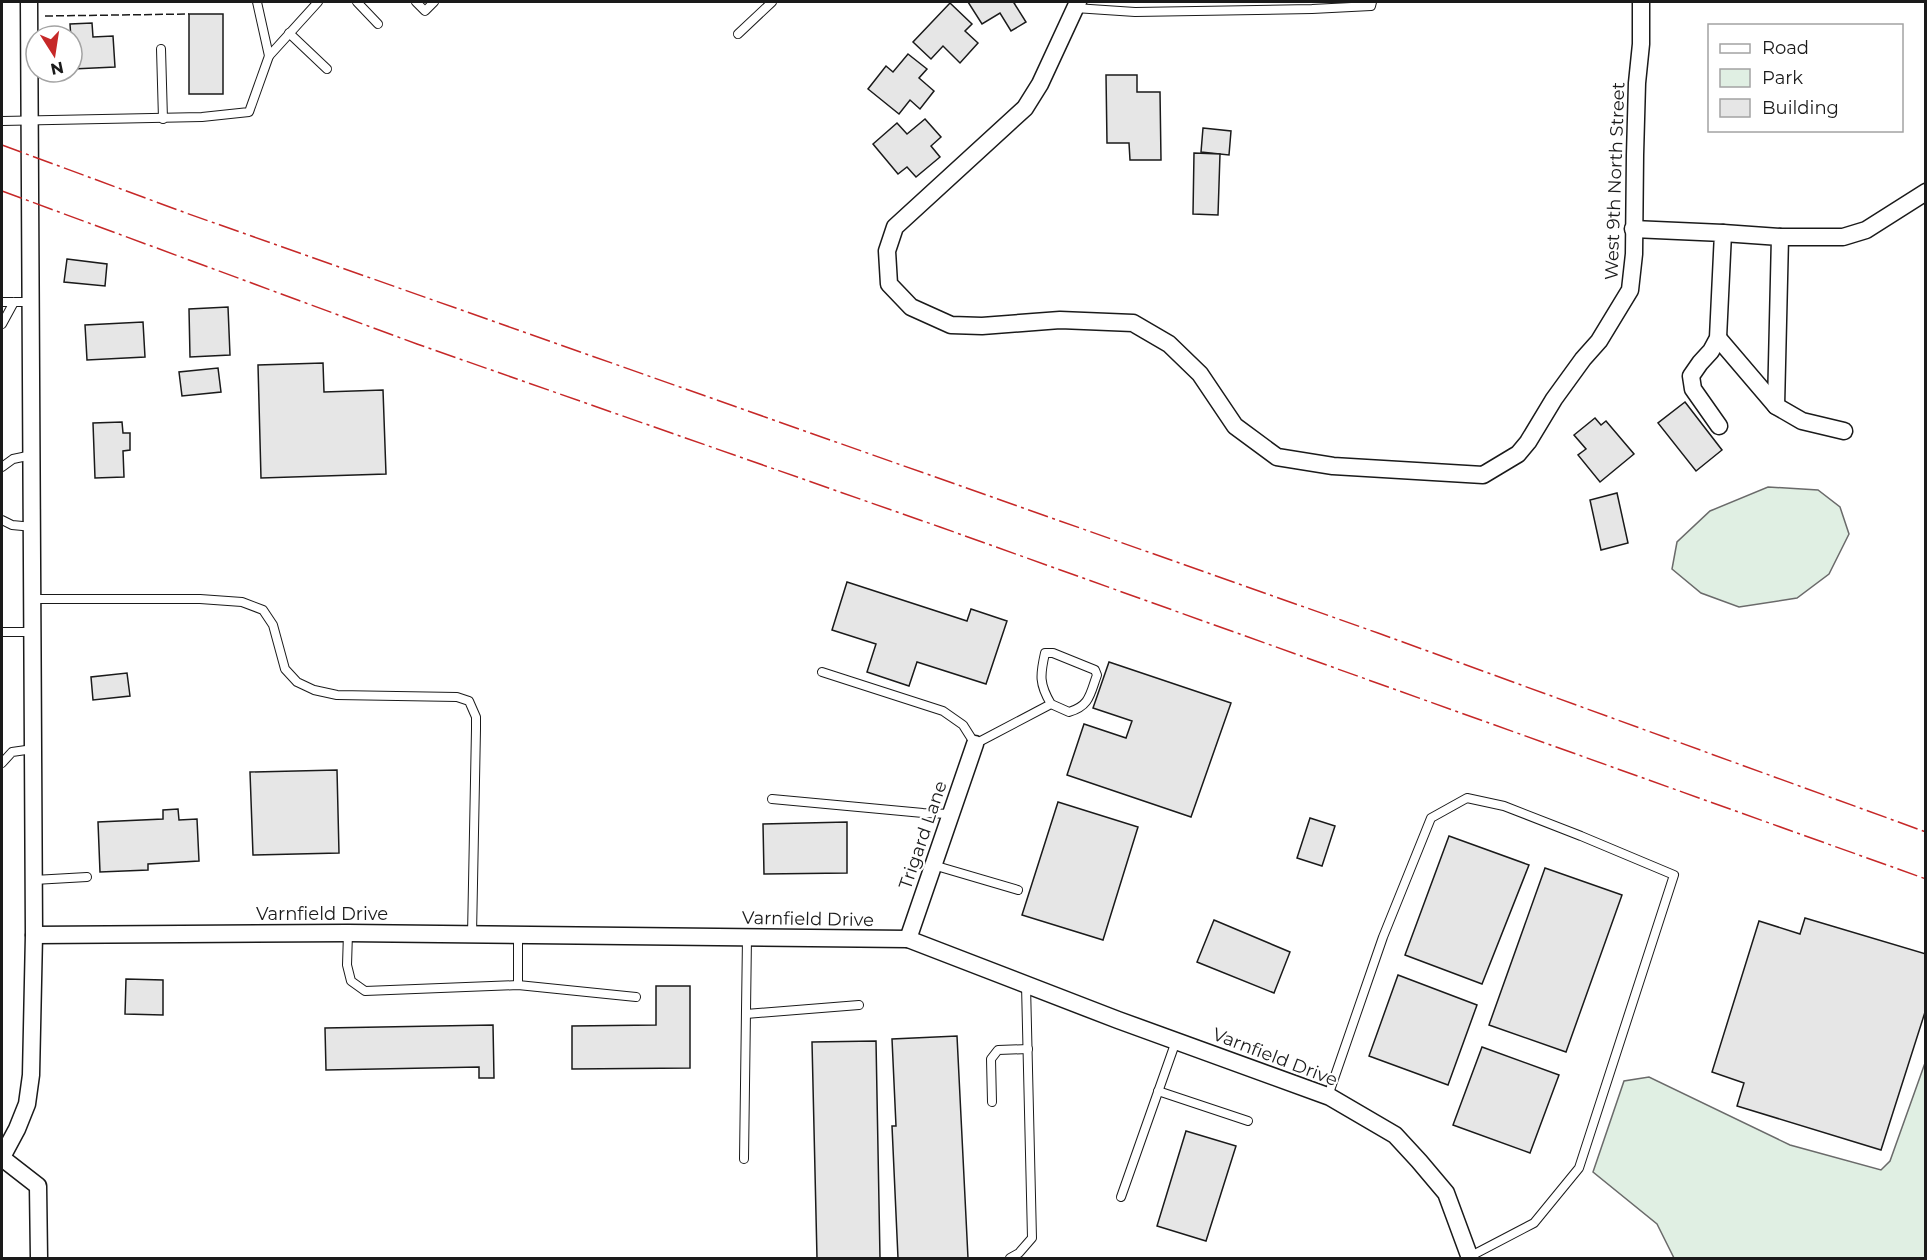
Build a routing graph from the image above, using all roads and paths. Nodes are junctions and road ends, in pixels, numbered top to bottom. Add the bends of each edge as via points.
1 (29, 2) edge
2 (257, 2) edge
3 (318, 2) edge
4 (357, 2) edge
5 (416, 2) edge
6 (434, 2) edge
7 (772, 2) edge
8 (1372, 2) edge
9 (1641, 2) edge
10 (1077, 5) edge
11 (378, 24) dead end
12 (289, 33) junction
13 (738, 34) dead end
14 (161, 49) dead end
15 (269, 56) junction
16 (327, 69) dead end
17 (163, 119) junction
18 (2, 121) edge
19 (30, 121) junction
20 (1926, 192) edge
21 (1633, 229) junction
22 (1723, 233) junction
23 (1780, 237) junction
24 (2, 302) edge
25 (22, 302) junction
26 (2, 324) edge
27 (1718, 338) junction
28 (1776, 406) junction
29 (1719, 426) dead end
30 (1844, 431) dead end
31 (32, 454) junction
32 (2, 467) edge
33 (2, 520) edge
34 (33, 527) junction
35 (33, 599) junction
36 (2, 632) edge
37 (33, 632) junction
38 (822, 672) dead end
39 (1051, 704) junction
40 (975, 744) junction
41 (33, 749) junction
42 (2, 763) edge
43 (772, 799) dead end
44 (951, 814) junction
45 (933, 865) junction
46 (87, 876) dead end
47 (34, 880) junction
48 (1018, 890) dead end
49 (348, 933) junction
50 (472, 934) junction
51 (34, 935) junction
52 (518, 935) junction
53 (747, 938) junction
54 (908, 939) junction
55 (518, 985) junction
56 (1026, 985) junction
57 (636, 997) dead end
58 (859, 1005) dead end
59 (746, 1014) junction
60 (1176, 1041) junction
61 (1028, 1049) junction
62 (1158, 1091) junction
63 (1328, 1096) junction
64 (992, 1102) dead end
65 (1248, 1121) dead end
66 (2, 1157) edge
67 (744, 1159) dead end
68 (1121, 1197) dead end
69 (39, 1258) edge
70 (1010, 1258) edge
71 (1470, 1258) edge

1 - 19 street
2 - 15 lane
3 - 12 lane
4 - 11 lane
5 - 6 lane via 425,11
7 - 13 lane
8 - 10 lane via 1371,6 1361,7 1135,12
9 - 21 street, West 9th North Street
10 - 21 street, West 9th North Street via 1025,108 895,227 887,251 889,284 912,307 951,325 1060,320 1133,322 1169,344 1200,374 1235,426 1277,457 1333,466 1483,475 1518,454 1599,341 1630,290
12 - 15 lane
12 - 16 lane
14 - 17 lane
15 - 17 lane via 249,112
17 - 19 lane
18 - 19 lane
19 - 25 street
20 - 23 street via 1866,230 1843,237
21 - 22 street
22 - 23 street
22 - 27 street
23 - 28 street
24 - 25 lane
25 - 26 lane
25 - 31 street
27 - 28 street
27 - 29 street via 1691,376 1693,389
28 - 30 street via 1802,421
31 - 32 lane
31 - 34 street
33 - 34 lane
34 - 35 street
35 - 37 street
35 - 50 lane via 242,602 263,610 273,625 285,669 297,682 314,690 337,695 457,697 469,701 476,717
36 - 37 lane
37 - 41 street
38 - 40 lane via 943,711 963,725
39 - 39 lane via 1069,712 1078,710 1087,703 1097,675 1095,670 1045,653 1040,674
39 - 40 lane
40 - 44 street, Trigard Lane
41 - 42 lane via 12,752
41 - 47 street
43 - 44 lane
44 - 45 street, Trigard Lane
45 - 48 lane
45 - 54 street, Trigard Lane
46 - 47 lane
47 - 51 street
49 - 50 street, Varnfield Drive
49 - 51 street, Varnfield Drive
49 - 55 lane via 351,981 365,991
50 - 52 street, Varnfield Drive
51 - 66 street via 33,1051 27,1104
52 - 53 street, Varnfield Drive
52 - 55 lane
53 - 54 street, Varnfield Drive
53 - 59 lane
54 - 56 street, Varnfield Drive
55 - 57 lane
56 - 60 street, Varnfield Drive
56 - 61 lane
58 - 59 lane
59 - 67 lane
60 - 62 lane
60 - 63 street, Varnfield Drive
61 - 64 lane via 998,1050 991,1059
61 - 70 lane via 1032,1238 1020,1253
62 - 65 lane
62 - 68 lane
63 - 71 street, Varnfield Drive via 1395,1135 1419,1161 1446,1193
63 - 71 lane via 1383,938 1431,818 1467,798 1504,806 1674,875 1580,1168 1534,1223
66 - 69 street via 38,1186

